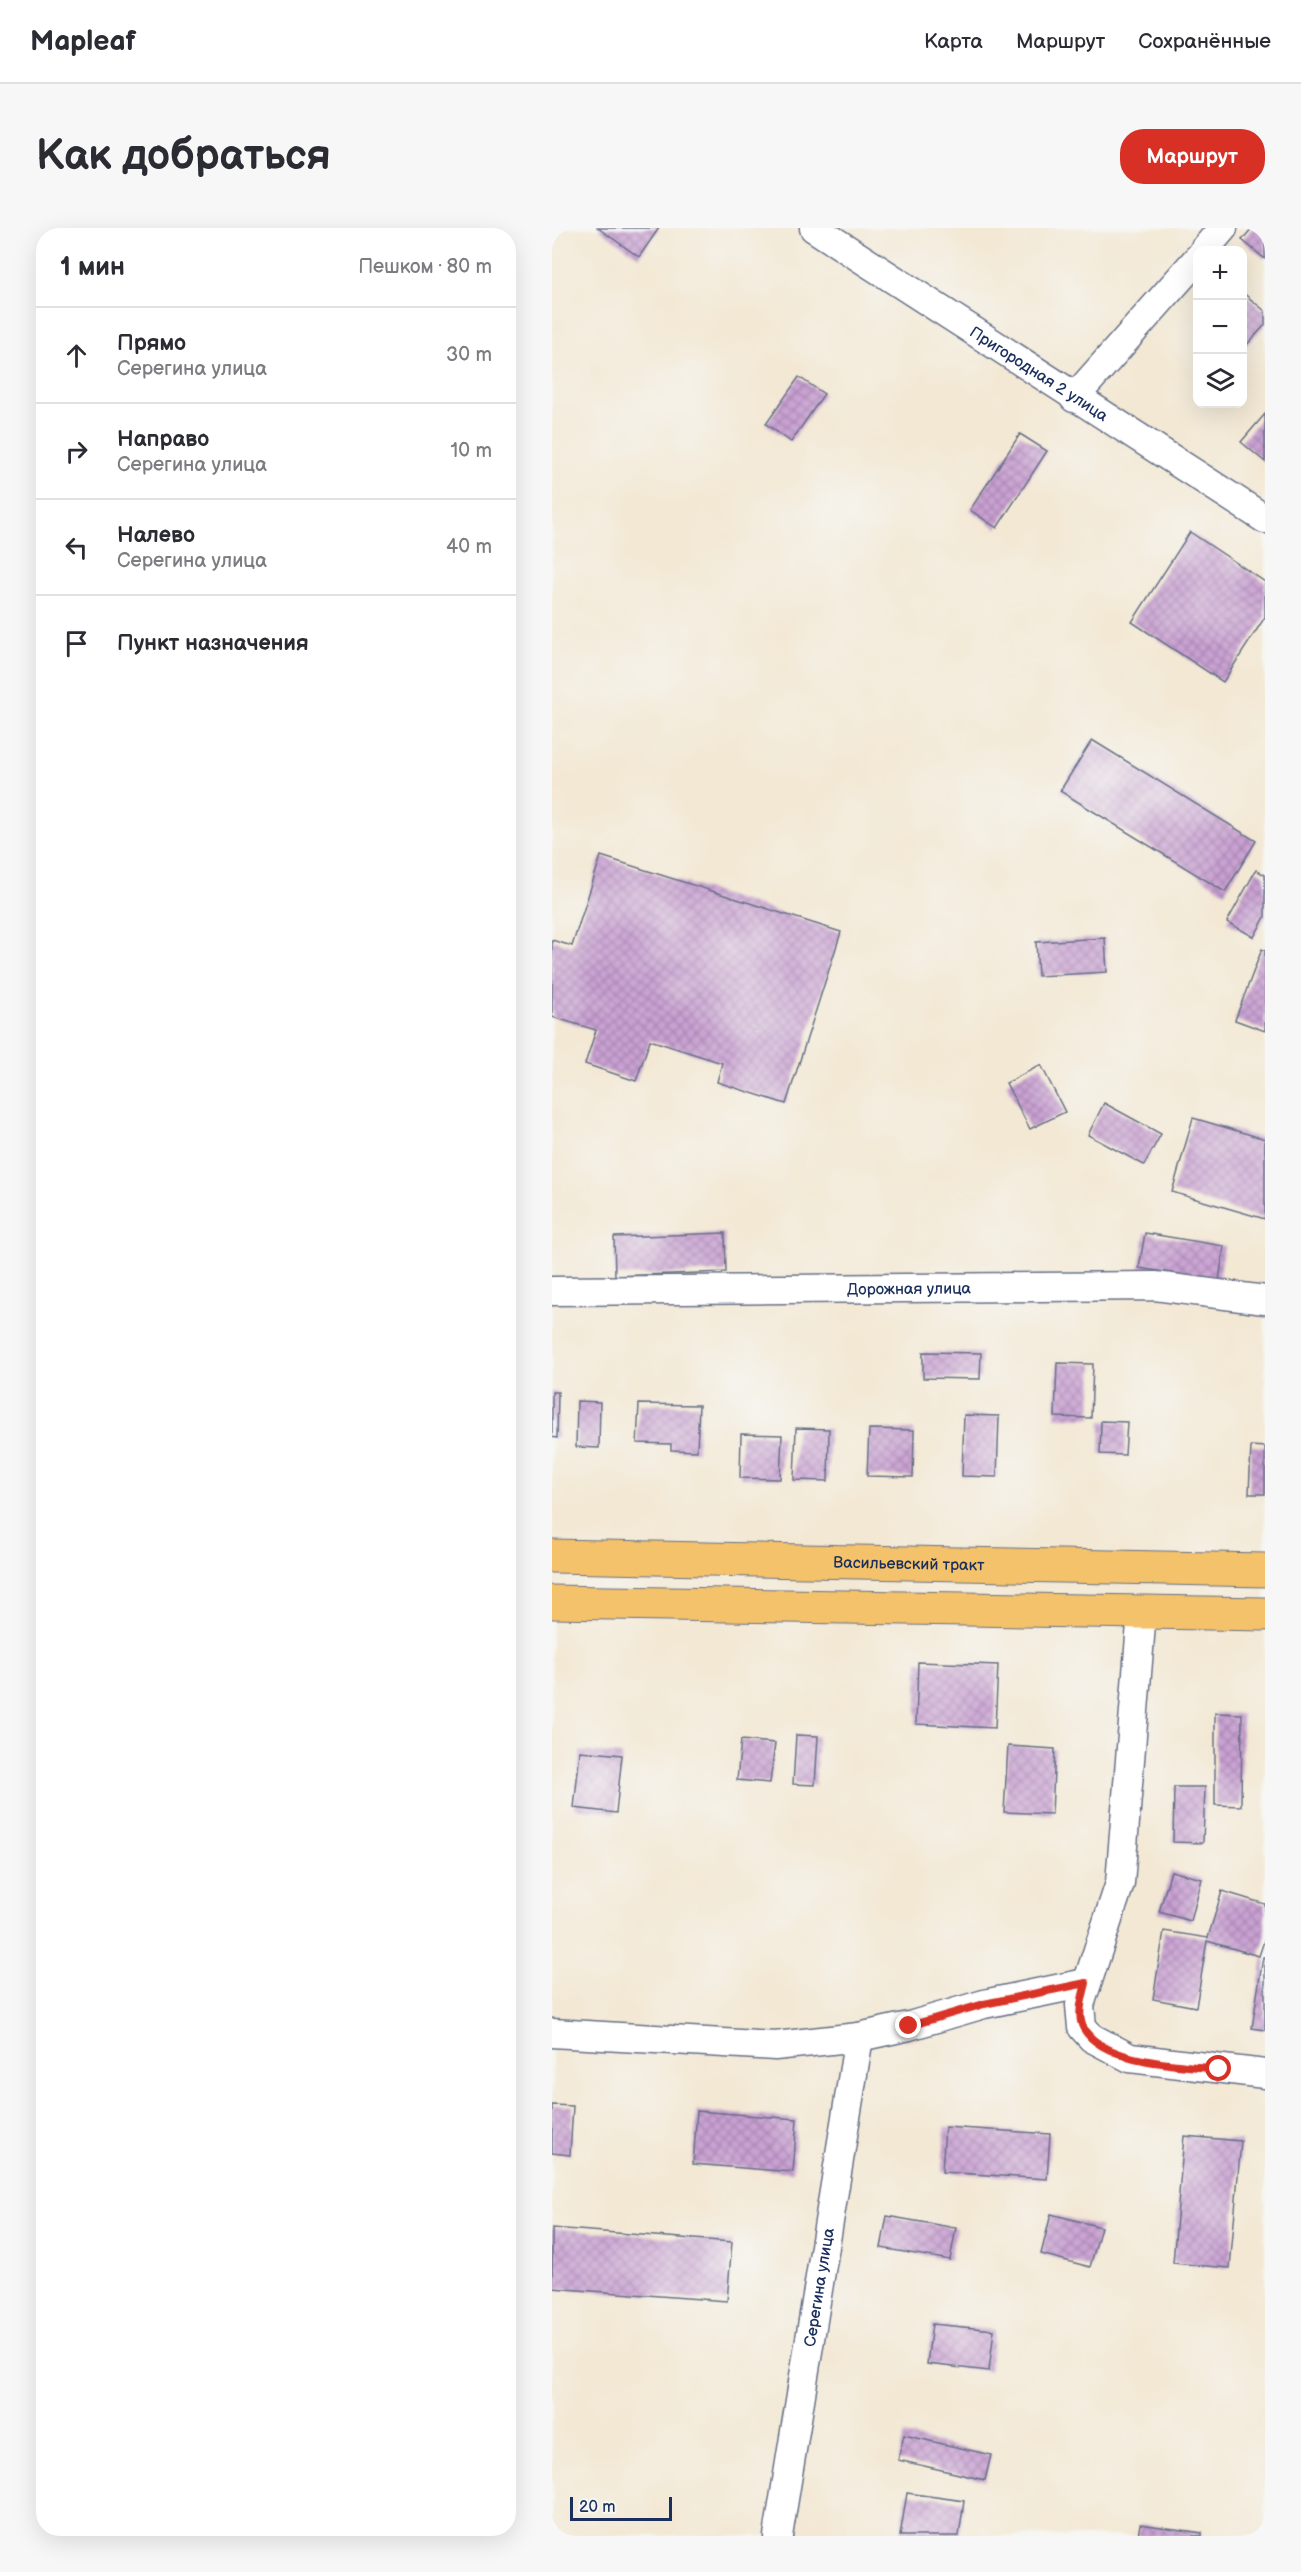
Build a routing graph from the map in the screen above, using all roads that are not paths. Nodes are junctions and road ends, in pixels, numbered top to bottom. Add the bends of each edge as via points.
1 (814, 228) edge
2 (1223, 228) edge
3 (1207, 246) edge
4 (1193, 263) edge
5 (1074, 398) junction
6 (1265, 519) edge
7 (552, 1291) edge
8 (1265, 1300) edge
9 (552, 1556) edge
10 (1265, 1570) edge
11 (552, 1602) edge
12 (1142, 1611) junction
13 (1265, 1614) edge
14 (1086, 1983) junction
15 (552, 2033) edge
16 (859, 2037) junction
17 (1265, 2074) edge
18 (778, 2536) edge

1 - 5 street, Пригородная 2 улица
2 - 3 street
4 - 5 street
5 - 6 street, Пригородная 2 улица
7 - 8 street, Дорожная улица via 1155,1286
9 - 10 main road, Васильевский тракт
11 - 12 main road
12 - 13 main road
12 - 14 street via 1120,1883
14 - 16 street via 984,2004
14 - 17 street via 1080,2005 1082,2027 1108,2048 1138,2060
15 - 16 street via 775,2046
16 - 18 street, Серегина улица

